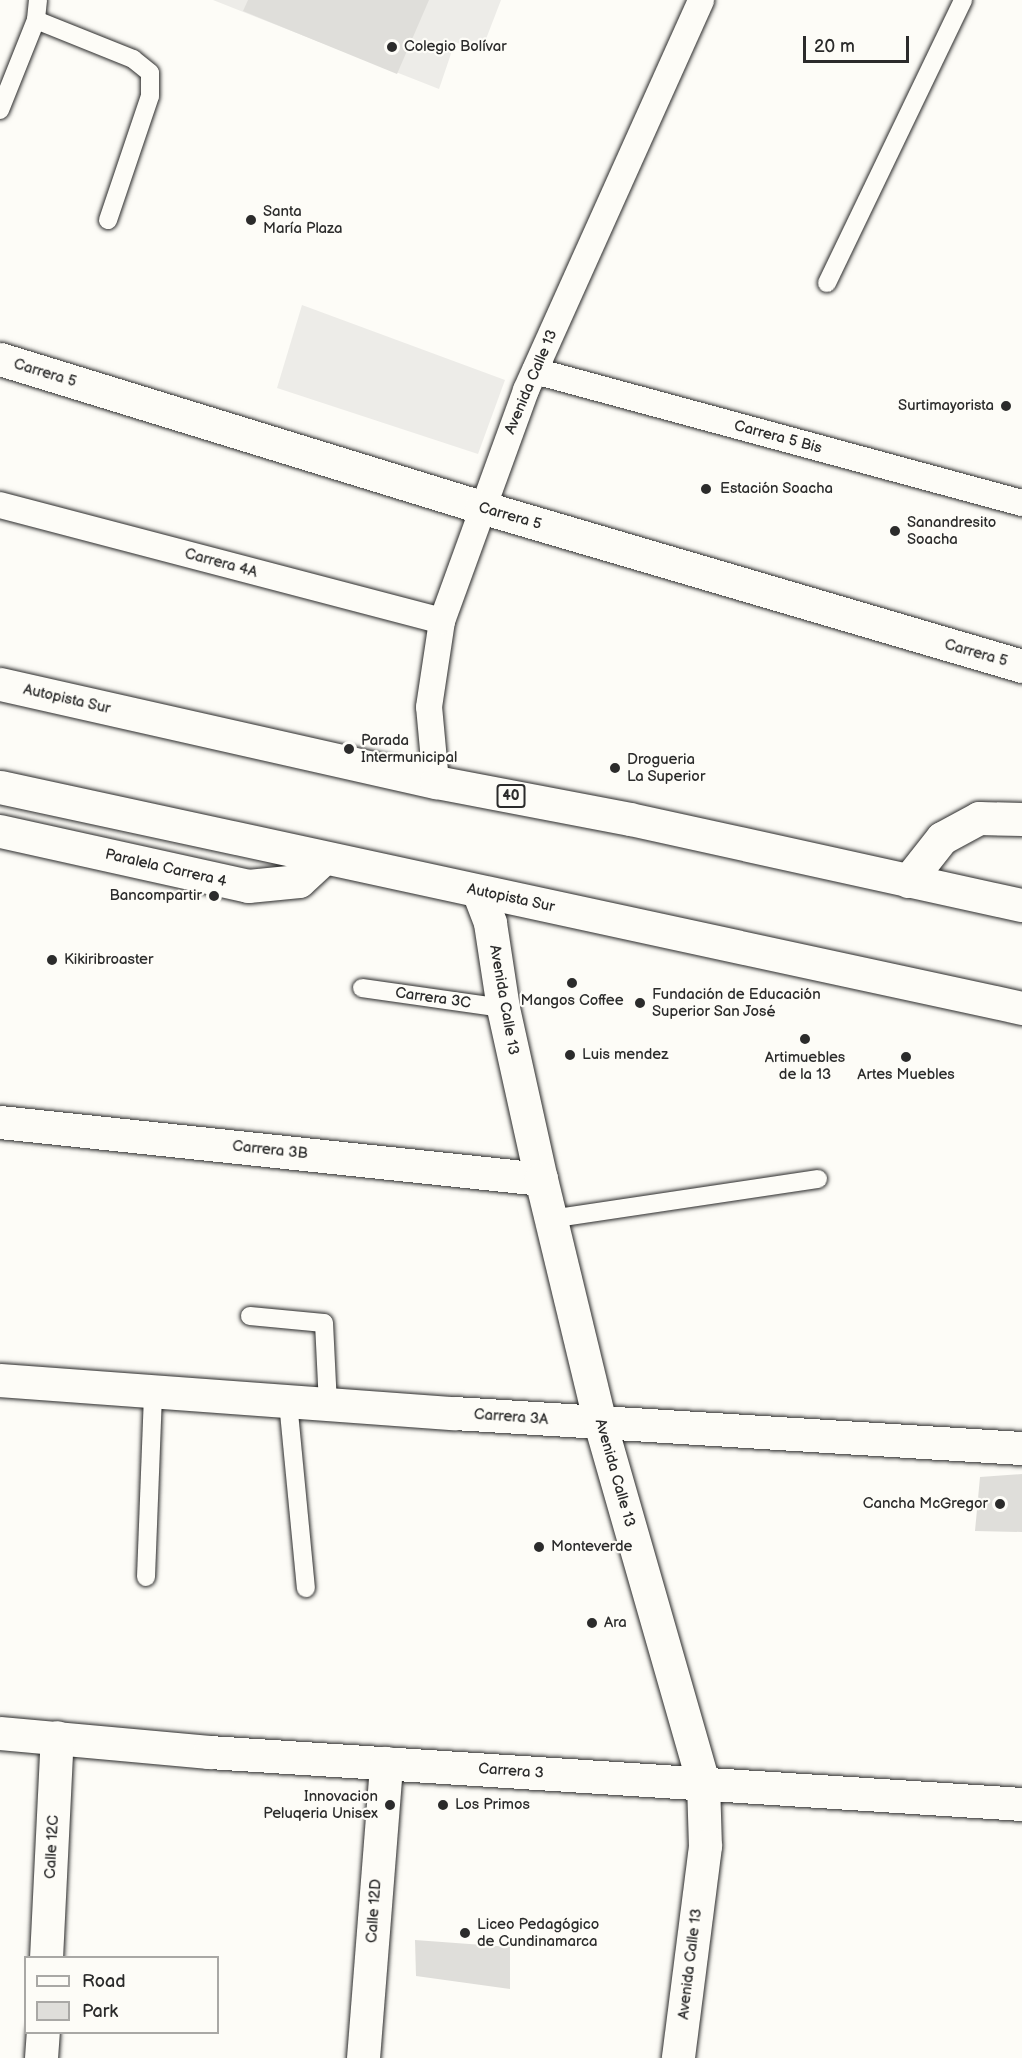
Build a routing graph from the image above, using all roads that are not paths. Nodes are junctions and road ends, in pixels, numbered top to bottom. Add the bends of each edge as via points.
1 (38, 0) edge
2 (701, 0) edge
3 (963, 0) edge
4 (36, 20) junction
5 (0, 110) edge
6 (108, 220) dead end
7 (827, 283) dead end
8 (0, 359) edge
9 (535, 371) junction
10 (1022, 503) edge
11 (0, 505) edge
12 (481, 507) junction
13 (442, 621) junction
14 (1018, 655) edge
15 (0, 684) edge
16 (436, 782) junction
17 (0, 787) edge
18 (1022, 819) edge
19 (0, 831) edge
20 (324, 858) junction
21 (908, 881) junction
22 (478, 891) junction
23 (1022, 905) edge
24 (363, 988) dead end
25 (503, 1008) junction
26 (1022, 1008) edge
27 (0, 1122) edge
28 (540, 1179) junction
29 (818, 1179) dead end
30 (550, 1220) junction
31 (250, 1316) dead end
32 (0, 1380) edge
33 (153, 1391) junction
34 (288, 1402) junction
35 (328, 1405) junction
36 (600, 1423) junction
37 (1022, 1448) edge
38 (146, 1577) dead end
39 (306, 1588) dead end
40 (0, 1733) edge
41 (57, 1737) junction
42 (386, 1763) junction
43 (703, 1783) junction
44 (1022, 1804) edge
45 (46, 1956) edge
46 (43, 2034) edge
47 (41, 2058) edge
48 (363, 2058) edge
49 (678, 2058) edge

1 - 4 lane
2 - 9 street, Avenida Calle 13
3 - 7 lane
4 - 5 lane
4 - 6 lane via 133,59 150,73 150,96
8 - 12 main road, Carrera 5
9 - 10 street, Carrera 5 Bis
9 - 12 street, Avenida Calle 13
11 - 13 street, Carrera 4A
12 - 13 street, Avenida Calle 13
12 - 14 main road, Carrera 5
13 - 16 street, Avenida Calle 13 via 429,707
15 - 16 main road, Autopista Sur / 40
16 - 21 main road, Autopista Sur / 40 via 630,819
17 - 20 main road, Autopista Sur
18 - 21 main road via 979,818 942,838
19 - 20 main road, Paralela Carrera 4 via 248,886 299,881
20 - 22 main road, Autopista Sur
21 - 23 main road, Autopista Sur / 40
22 - 25 main road, Avenida Calle 13 via 490,922
22 - 26 main road, Autopista Sur
24 - 25 lane, Carrera 3C
25 - 28 main road, Avenida Calle 13
27 - 28 main road, Carrera 3B
28 - 30 main road, Avenida Calle 13
29 - 30 lane
30 - 36 main road, Avenida Calle 13
31 - 35 lane via 324,1323
32 - 33 main road, Carrera 3A
33 - 34 main road, Carrera 3A
33 - 38 lane
34 - 35 main road, Carrera 3A
34 - 39 lane
35 - 36 main road, Carrera 3A
36 - 37 main road, Carrera 3A
36 - 43 main road, Avenida Calle 13
40 - 41 main road, Carrera 3
41 - 42 main road, Carrera 3
41 - 45 main road, Calle 12C
42 - 43 main road, Carrera 3
42 - 48 main road, Calle 12D
43 - 44 main road, Carrera 3
43 - 49 main road, Avenida Calle 13 via 705,1846
46 - 47 main road

